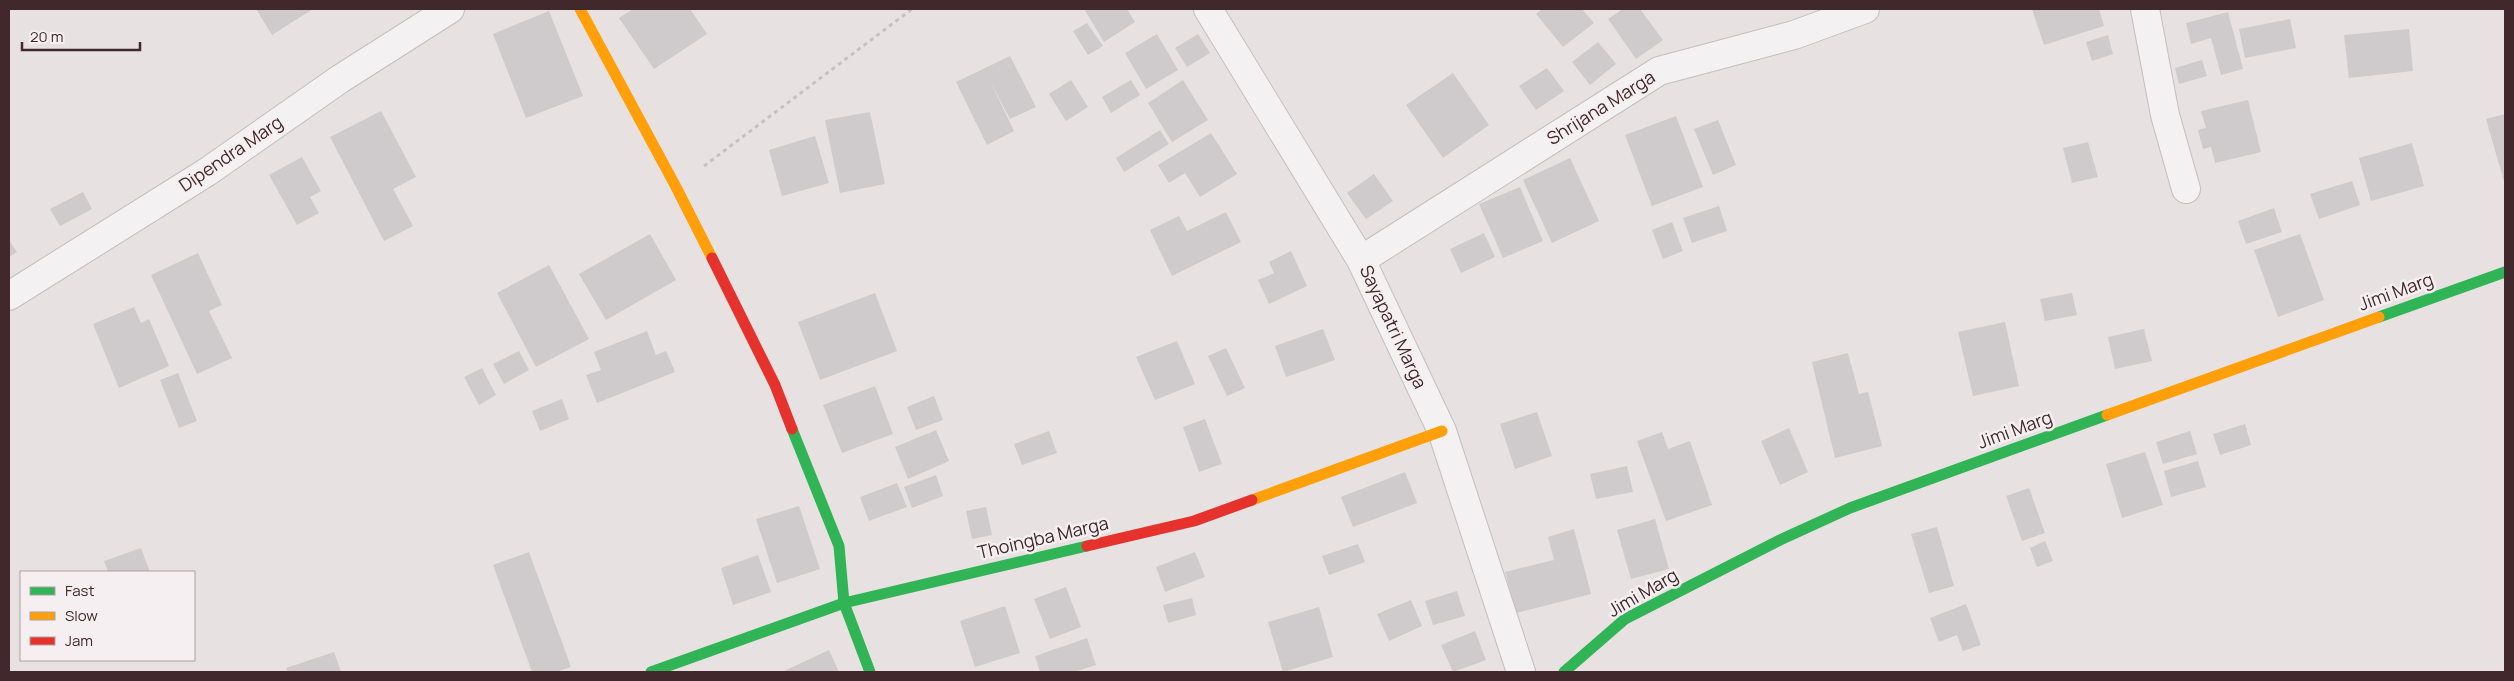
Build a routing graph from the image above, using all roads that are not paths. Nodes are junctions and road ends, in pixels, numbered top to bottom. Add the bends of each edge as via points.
1 (450, 9) edge
2 (580, 9) edge
3 (1208, 9) edge
4 (1865, 9) edge
5 (2145, 9) edge
6 (2186, 189) dead end
7 (1361, 260) junction
8 (2505, 272) edge
9 (9, 296) edge
10 (1442, 431) junction
11 (844, 603) junction
12 (651, 672) edge
13 (870, 672) edge
14 (1521, 672) edge
15 (1564, 672) edge

1 - 9 street, Dipendra Marg via 340,79 207,172
2 - 11 street via 676,187 779,394 839,546
3 - 7 street, Sayapatri Marga
4 - 7 street, Shrijana Marga via 1794,35 1659,71
5 - 6 street via 2165,114
7 - 10 street, Sayapatri Marga
8 - 15 street, Jimi Marg via 1850,508 1625,619
10 - 11 street, Thoingba Marga via 1194,521
10 - 14 street, Sayapatri Marga
11 - 12 street, Thoingba Marga
11 - 13 street

